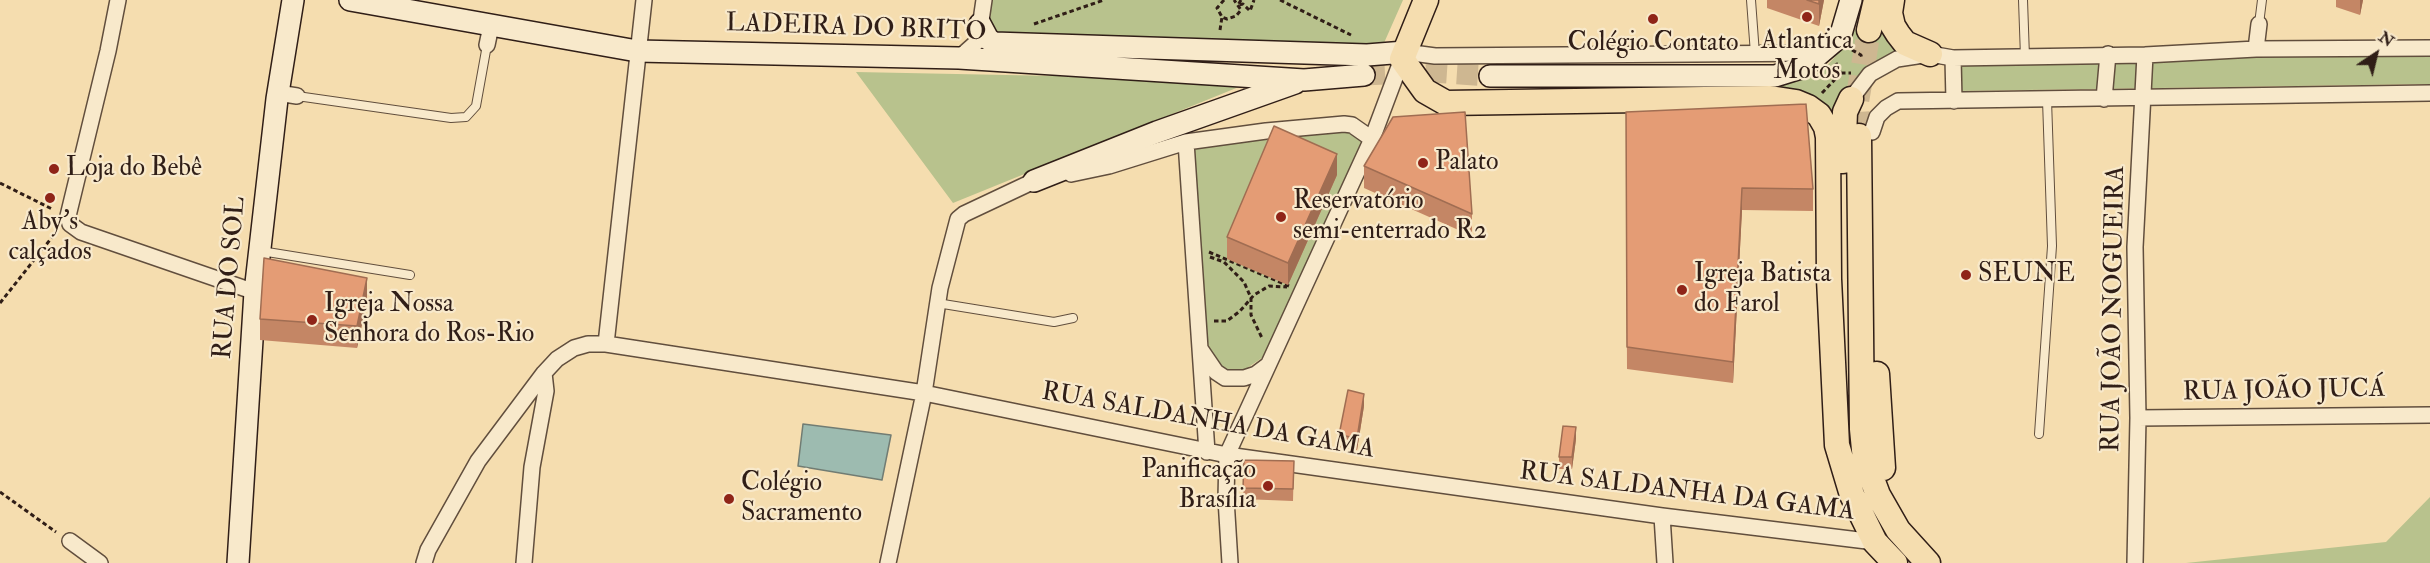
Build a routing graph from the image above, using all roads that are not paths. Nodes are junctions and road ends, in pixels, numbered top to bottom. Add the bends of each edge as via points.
1 (118, 0) edge
2 (293, 0) edge
3 (350, 0) edge
4 (644, 0) edge
5 (984, 0) edge
6 (1426, 0) edge
7 (1751, 0) edge
8 (1851, 0) edge
9 (1876, 0) edge
10 (1892, 0) edge
11 (2023, 0) edge
12 (2262, 0) edge
13 (2259, 24) joint
14 (1869, 30) tunnel mouth
15 (979, 32) junction
16 (489, 36) junction
17 (638, 45) junction
18 (2430, 48) edge
19 (2256, 49) junction
20 (1755, 54) junction
21 (2108, 54) junction
22 (1831, 55) junction
23 (1404, 56) junction
24 (1942, 56) junction
25 (2145, 56) junction
26 (2025, 57) junction
27 (959, 58) junction
28 (990, 60) junction
29 (1364, 75) tunnel mouth
30 (1490, 76) tunnel mouth
31 (1304, 80) junction
32 (2430, 93) edge
33 (288, 94) junction
34 (2143, 98) junction
35 (1851, 99) joint
36 (2104, 99) junction
37 (2047, 100) junction
38 (1954, 101) junction
39 (1865, 134) junction
40 (1372, 139) junction
41 (1186, 142) junction
42 (1034, 181) junction
43 (259, 250) junction
44 (410, 275) dead end
45 (1828, 279) junction
46 (255, 292) junction
47 (937, 303) junction
48 (1073, 318) dead end
49 (606, 344) junction
50 (1201, 350) junction
51 (1268, 365) junction
52 (544, 373) junction
53 (924, 393) junction
54 (2430, 415) edge
55 (2138, 418) junction
56 (2039, 434) dead end
57 (1207, 452) junction
58 (1227, 455) junction
59 (1662, 516) junction
60 (70, 541) road end
61 (1875, 542) junction
62 (100, 563) edge
63 (238, 563) edge
64 (424, 563) edge
65 (524, 563) edge
66 (888, 563) edge
67 (1230, 563) edge
68 (1665, 563) edge
69 (1895, 563) edge
70 (1928, 563) edge
71 (1937, 563) edge
72 (2135, 563) edge

1 - 46 street via 68,216 70,224 81,232
2 - 33 main road, RUA DO SOL
3 - 16 main road, LADEIRA DO BRITO
4 - 17 street
5 - 15 street
6 - 23 highway
7 - 20 lane
8 - 22 main road via 1844,42
9 - 14 highway
10 - 24 highway via 1893,26 1905,43
11 - 26 lane
12 - 13 lane
13 - 19 street
15 - 23 main road, LADEIRA DO BRITO via 994,43
15 - 27 street
15 - 28 street
16 - 17 main road, LADEIRA DO BRITO
16 - 33 lane via 476,106 466,117
17 - 27 main road, LADEIRA DO BRITO
17 - 49 street
18 - 19 street
19 - 25 street
20 - 22 street
20 - 23 street
21 - 25 street
21 - 26 street
21 - 36 street
22 - 30 main road via 1775,76
23 - 40 street
23 - 45 highway via 1425,91 1446,103 1770,98 1808,107 1819,115 1828,137
24 - 26 street
24 - 35 street via 1897,59 1870,74
24 - 38 street
25 - 34 street, RUA JOÃO NOGUEIRA
27 - 28 main road, LADEIRA DO BRITO
28 - 31 main road, LADEIRA DO BRITO
29 - 31 main road, LADEIRA DO BRITO
31 - 42 main road
32 - 34 street
33 - 43 main road, RUA DO SOL
34 - 36 street
34 - 55 street, RUA JOÃO NOGUEIRA via 2135,247
35 - 45 highway via 1845,112 1843,135 1842,245
36 - 37 street
37 - 38 street
37 - 56 lane via 2052,246
38 - 39 street via 1898,101 1877,117
39 - 70 highway via 1865,460 1878,495 1898,530
39 - 71 highway via 1884,474 1911,528
40 - 41 street via 1344,124
40 - 51 street via 1298,292
41 - 42 street via 1109,166
41 - 50 street
42 - 47 street via 958,219
43 - 44 lane
43 - 46 main road, RUA DO SOL
45 - 61 highway via 1837,445 1852,495
46 - 63 main road, RUA DO SOL
47 - 48 lane via 1054,322
47 - 53 street
49 - 52 street, RUA SALDANHA DA GAMA via 574,348
49 - 53 street, RUA SALDANHA DA GAMA
50 - 51 street via 1225,378 1244,378
50 - 57 street
51 - 58 street
52 - 64 street, RUA SALDANHA DA GAMA via 478,460
52 - 65 street via 546,391 532,467
53 - 57 street, RUA SALDANHA DA GAMA
53 - 66 street
54 - 55 street, RUA JOÃO JUCÁ
55 - 72 street, RUA JOÃO NOGUEIRA
57 - 58 street, RUA SALDANHA DA GAMA
58 - 59 street, RUA SALDANHA DA GAMA
58 - 67 street
59 - 61 street, RUA SALDANHA DA GAMA
59 - 68 street
60 - 62 street
61 - 69 highway

